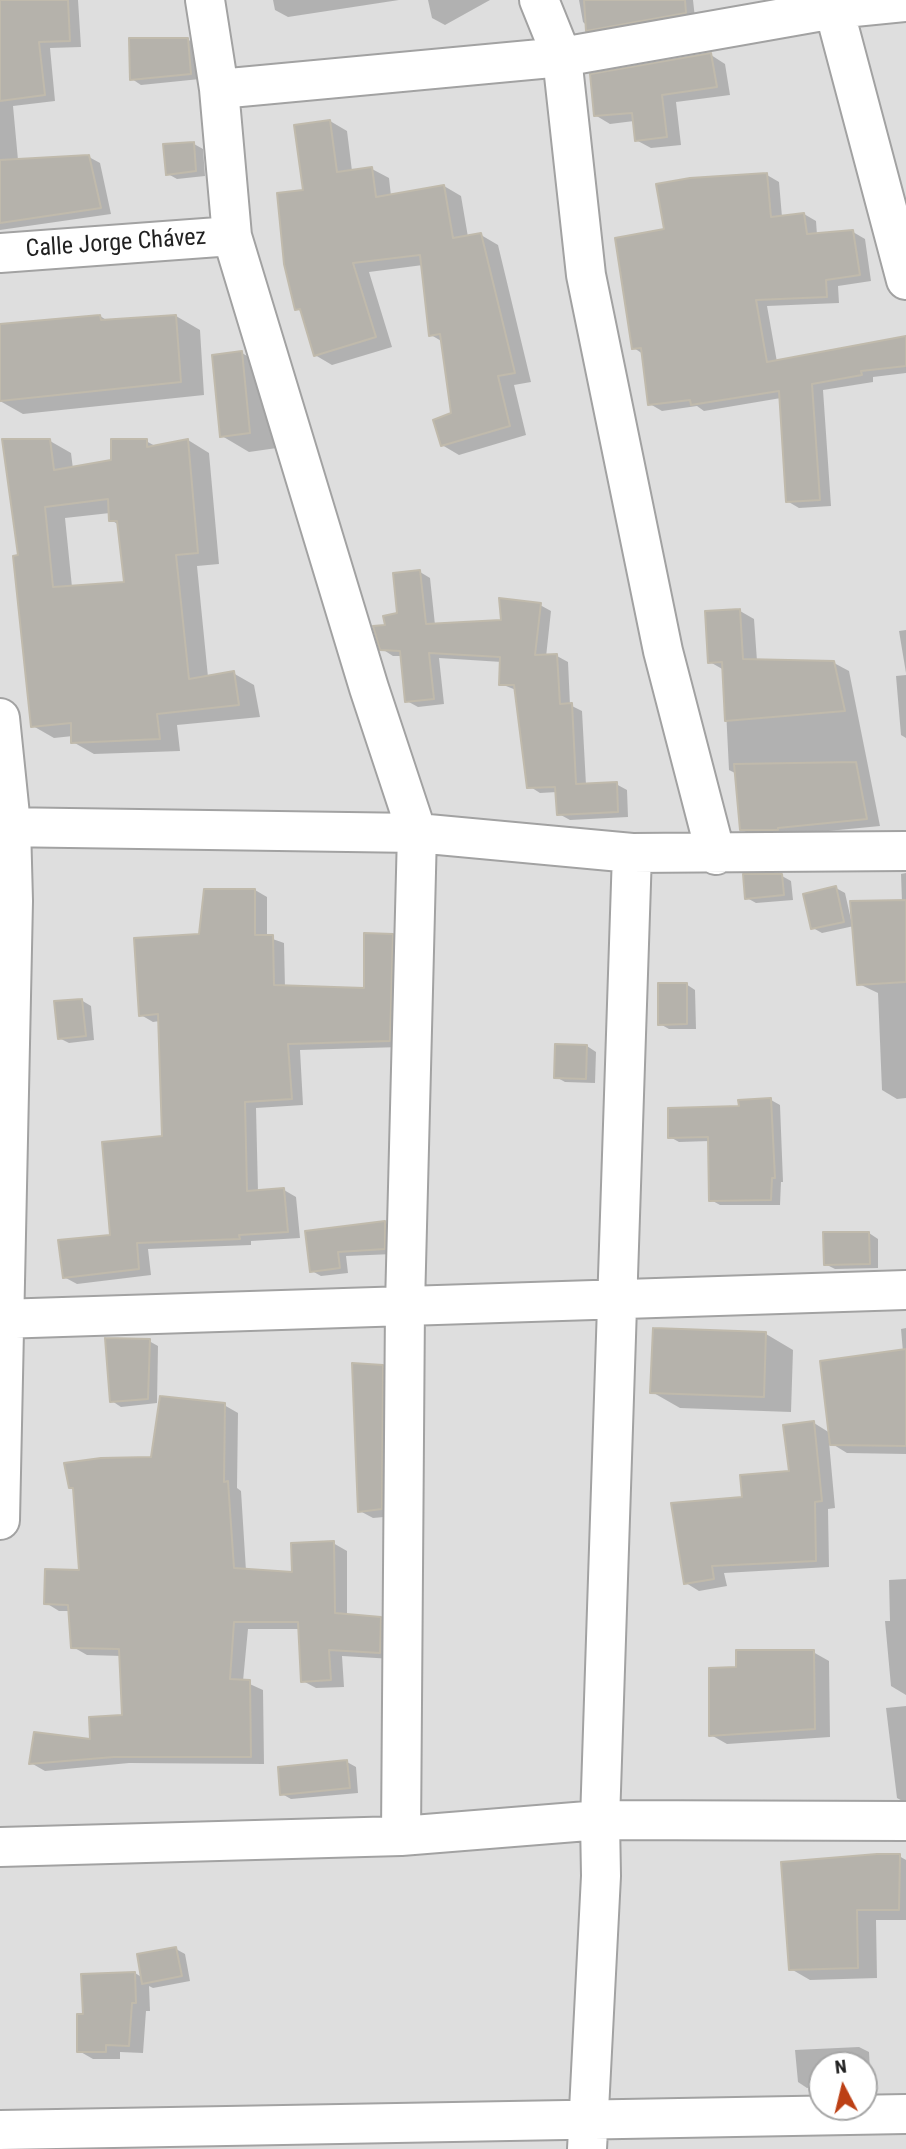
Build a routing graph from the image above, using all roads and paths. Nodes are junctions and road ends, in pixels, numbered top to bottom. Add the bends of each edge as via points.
1 (205, 0) edge
2 (540, 0) edge
3 (906, 2) edge
4 (834, 9) junction
5 (776, 10) edge
6 (562, 57) junction
7 (219, 89) junction
8 (232, 236) junction
9 (0, 253) edge
10 (906, 280) edge
11 (0, 718) edge
12 (6, 826) edge
13 (417, 833) junction
14 (906, 851) edge
15 (632, 853) junction
16 (716, 855) junction
17 (906, 1290) edge
18 (617, 1299) junction
19 (405, 1305) junction
20 (2, 1319) edge
21 (0, 1520) edge
22 (600, 1820) junction
23 (906, 1821) edge
24 (401, 1836) junction
25 (0, 1847) edge
26 (906, 2114) edge
27 (0, 2130) edge
28 (587, 2135) edge

1 - 7 street
2 - 6 street
3 - 4 street
4 - 5 street
4 - 10 street
5 - 6 street
6 - 7 street
6 - 16 street via 586,275 663,651
7 - 8 street
8 - 9 street, Calle Jorge Chávez
8 - 13 street
11 - 12 street
12 - 13 street
12 - 20 street via 13,901
13 - 15 street
13 - 19 street
14 - 16 street
15 - 16 street
15 - 18 street
17 - 18 street
18 - 19 street
18 - 22 street
19 - 20 street
19 - 24 street
20 - 21 street
22 - 23 street
22 - 24 street
22 - 28 street
24 - 25 street
26 - 28 street
27 - 28 street

